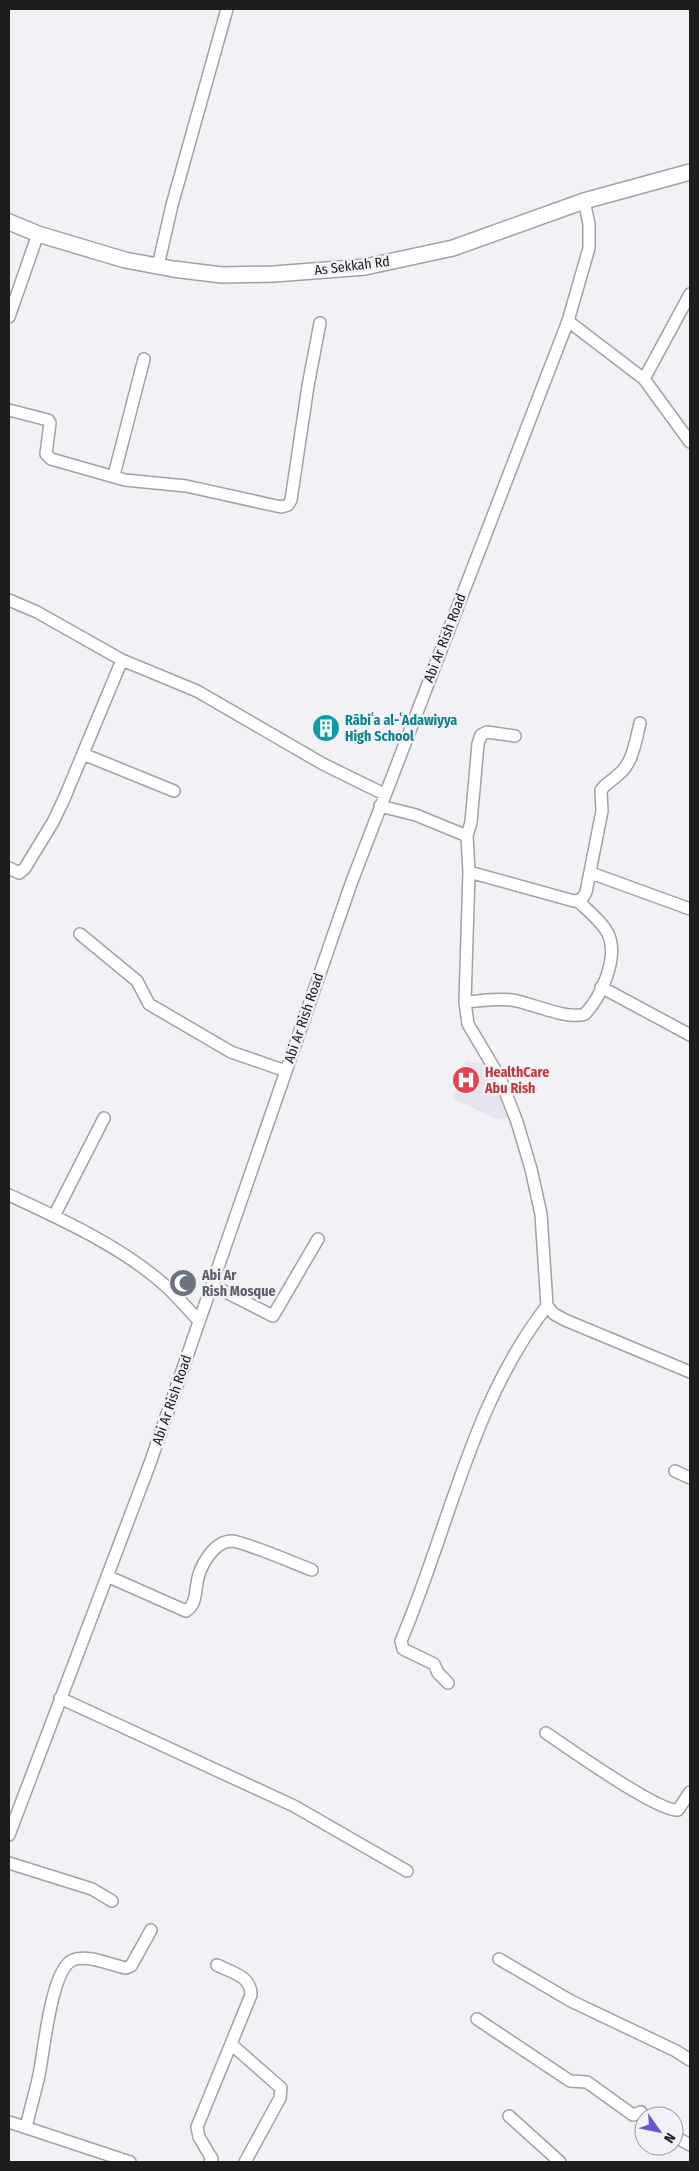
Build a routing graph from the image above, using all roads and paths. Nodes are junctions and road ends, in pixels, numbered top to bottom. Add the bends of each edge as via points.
1 (227, 9) edge
2 (690, 172) edge
3 (584, 201) junction
4 (9, 222) edge
5 (38, 234) junction
6 (158, 266) junction
7 (690, 294) edge
8 (9, 317) edge
9 (568, 321) junction
10 (320, 323) dead end
11 (144, 359) dead end
12 (644, 379) junction
13 (9, 410) edge
14 (690, 442) edge
15 (114, 476) junction
16 (9, 600) edge
17 (122, 660) junction
18 (640, 723) dead end
19 (515, 736) dead end
20 (83, 754) junction
21 (174, 791) dead end
22 (384, 794) junction
23 (380, 806) junction
24 (467, 836) junction
25 (9, 868) edge
26 (469, 872) junction
27 (591, 873) junction
28 (578, 901) junction
29 (690, 909) edge
30 (80, 934) dead end
31 (602, 987) junction
32 (465, 1002) junction
33 (690, 1035) edge
34 (286, 1072) junction
35 (104, 1118) dead end
36 (9, 1195) edge
37 (54, 1216) junction
38 (318, 1239) dead end
39 (212, 1285) junction
40 (547, 1306) junction
41 (199, 1321) junction
42 (690, 1372) edge
43 (675, 1471) dead end
44 (690, 1478) edge
45 (312, 1570) dead end
46 (107, 1576) junction
47 (448, 1683) dead end
48 (60, 1698) junction
49 (546, 1733) dead end
50 (690, 1792) edge
51 (9, 1835) edge
52 (9, 1862) edge
53 (407, 1871) dead end
54 (112, 1901) dead end
55 (151, 1930) dead end
56 (499, 1960) dead end
57 (217, 1965) dead end
58 (477, 2019) dead end
59 (231, 2044) junction
60 (690, 2060) edge
61 (634, 2115) edge
62 (509, 2116) dead end
63 (9, 2122) edge
64 (26, 2128) junction
65 (130, 2162) edge
66 (210, 2162) edge
67 (245, 2162) edge
68 (560, 2162) edge

1 - 6 street
2 - 3 main road, As Sekkah Rd
3 - 6 main road, As Sekkah Rd via 453,248 365,266 222,275
3 - 9 street, Abi Ar Rish Road via 589,224 589,248
4 - 5 main road, As Sekkah Rd
5 - 6 main road, As Sekkah Rd via 125,260
5 - 8 street
7 - 12 street
9 - 12 street
9 - 22 street, Abi Ar Rish Road
10 - 15 street via 288,505 273,506 186,486 150,484
11 - 15 street
12 - 14 street
13 - 15 street via 48,420 48,458
16 - 17 street via 37,612
17 - 20 street
17 - 22 street via 190,688 323,764
18 - 27 street via 628,763 601,790 602,811
19 - 24 street via 487,732 481,735
20 - 21 street
20 - 25 street via 53,822 25,868 19,873
22 - 23 street, Abi Ar Rish Road
23 - 24 street via 416,815
23 - 34 street, Abi Ar Rish Road
24 - 26 street
26 - 28 street
26 - 32 street
27 - 28 street via 586,892
27 - 29 street
28 - 31 street via 609,936 611,958
30 - 34 street via 137,981 149,1004 231,1052
31 - 32 street via 590,1008 579,1016 511,1000
31 - 33 street
32 - 40 street via 468,1024 500,1078 531,1169 542,1214
34 - 39 street, Abi Ar Rish Road
35 - 37 street
36 - 37 street
37 - 41 street via 150,1274
38 - 39 street via 274,1316
39 - 41 street, Abi Ar Rish Road
40 - 42 street via 565,1320
40 - 47 street via 528,1330 496,1389 465,1461 440,1541 401,1641 402,1649 434,1664
41 - 46 street, Abi Ar Rish Road
43 - 44 street
45 - 46 street via 232,1541 224,1543 204,1563 194,1602 186,1611
46 - 48 street, Abi Ar Rish Road
48 - 51 street, Abi Ar Rish Road
48 - 53 street via 294,1806
49 - 50 street via 618,1781 665,1807 678,1810
52 - 54 street via 92,1889
55 - 64 street via 131,1966 126,1968 83,1958 72,1960 63,1967 47,2022
56 - 60 street via 571,2002
57 - 59 street via 247,1979 251,1986 251,1995
58 - 61 street via 570,2081 587,2082
59 - 66 street via 197,2127 212,2159
59 - 67 street via 282,2088 280,2098
62 - 68 street
63 - 64 street
64 - 65 street

